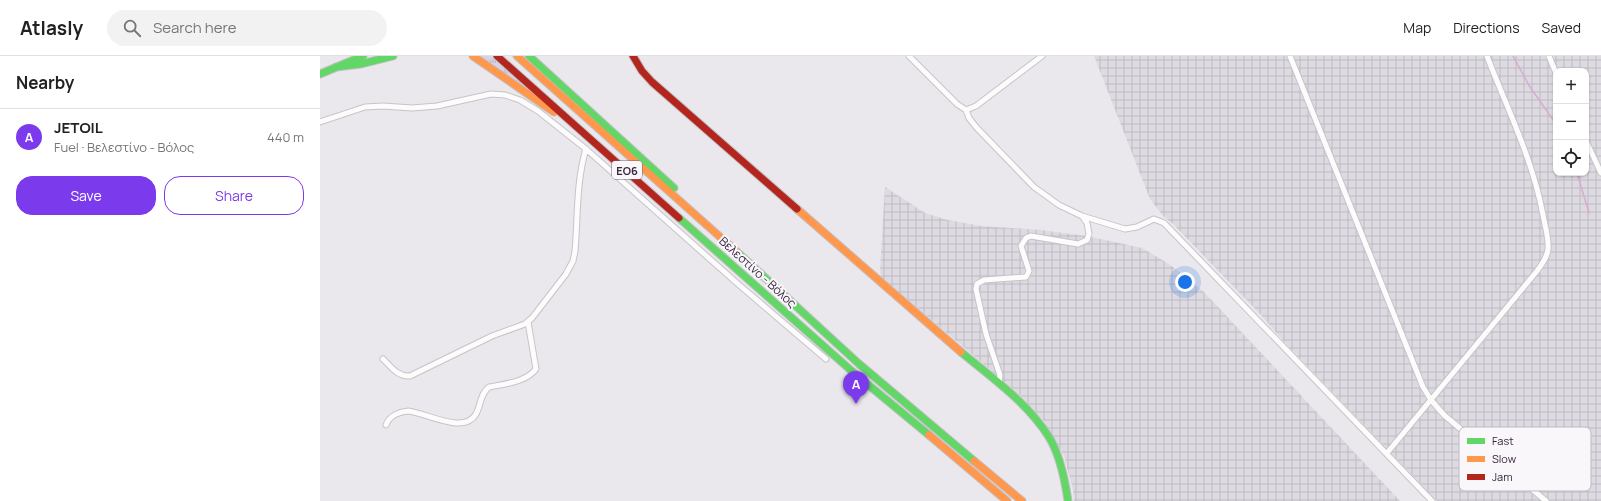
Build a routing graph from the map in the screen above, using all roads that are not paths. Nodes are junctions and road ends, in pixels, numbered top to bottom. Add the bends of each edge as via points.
1 (362, 56) edge
2 (393, 56) edge
3 (473, 56) edge
4 (497, 56) edge
5 (517, 56) edge
6 (529, 56) edge
7 (634, 56) edge
8 (909, 56) edge
9 (1042, 56) edge
10 (1290, 56) edge
11 (1487, 56) edge
12 (1549, 56) edge
13 (336, 67) junction
14 (1554, 68) edge
15 (320, 74) edge
16 (966, 110) junction
17 (320, 122) edge
18 (595, 142) junction
19 (1589, 147) edge
20 (586, 149) junction
21 (1601, 173) edge
22 (1082, 216) junction
23 (750, 264) junction
24 (528, 322) junction
25 (797, 322) junction
26 (790, 330) junction
27 (826, 359) dead end
28 (382, 360) dead end
29 (999, 384) junction
30 (1431, 400) junction
31 (386, 425) dead end
32 (1459, 428) edge
33 (1387, 452) junction
34 (1534, 491) edge
35 (1007, 501) edge
36 (1022, 501) edge
37 (1068, 501) edge
38 (1432, 501) edge
39 (1546, 501) edge

1 - 13 main road
2 - 13 main road
3 - 18 main road
4 - 18 main road, Βελεστίνο - Βόλος / ΕΟ6
5 - 23 main road, Βελεστίνο - Βόλος / ΕΟ6
6 - 23 main road via 713,223
7 - 29 main road via 642,71 657,87
8 - 16 street
9 - 16 street via 976,106
10 - 30 street via 1416,372
11 - 30 street via 1533,174 1546,230 1547,252 1537,271
12 - 14 street
13 - 15 main road
16 - 22 street via 976,127 1034,187 1059,205
17 - 20 street via 365,107 444,105 498,94 526,103
18 - 25 main road, Βελεστίνο - Βόλος / ΕΟ6
19 - 21 street
20 - 24 street via 579,179 573,261 560,282
20 - 26 street
22 - 29 street via 1087,223 1089,234 1084,242 1078,244 1031,236 1026,238 1021,246 1029,271 1026,277 984,280 977,284 986,334 1000,374
22 - 33 street via 1125,229 1137,227 1154,219 1164,223
23 - 36 main road, Βελεστίνο - Βόλος / ΕΟ6 via 858,363
24 - 28 street via 492,336 410,376 398,373
24 - 31 street via 536,369 526,378 485,390 472,419 459,424 404,411 390,418
25 - 26 street
25 - 35 main road, Βελεστίνο - Βόλος / ΕΟ6 via 898,411
26 - 27 street
29 - 37 main road via 1030,412 1048,437 1063,474
30 - 32 street
30 - 33 street
33 - 38 street
34 - 39 street

